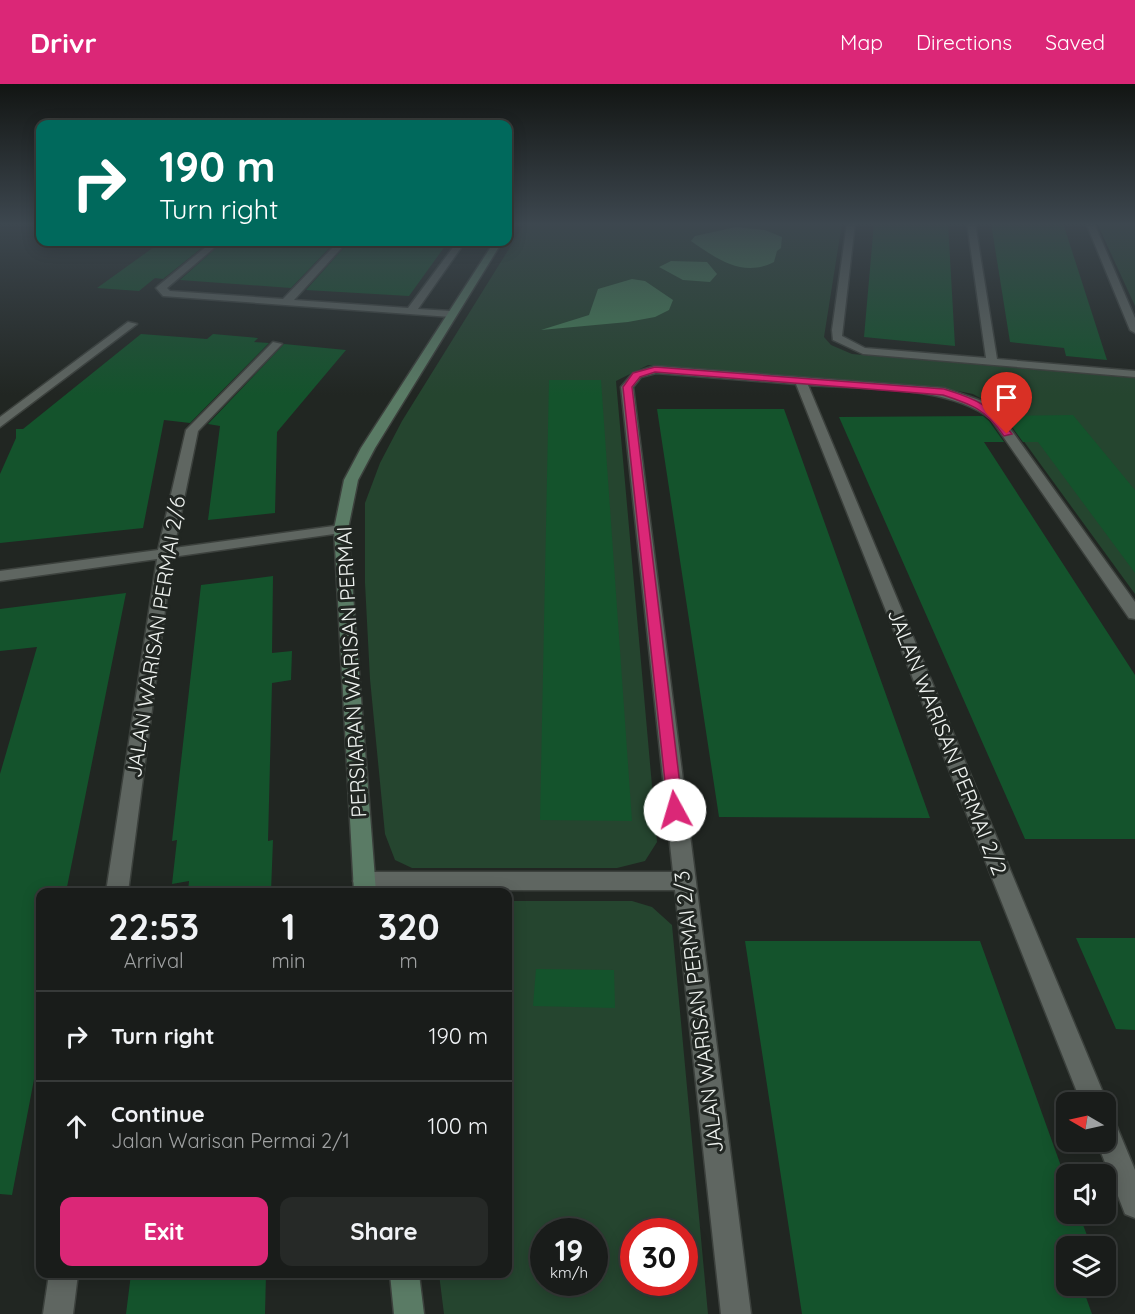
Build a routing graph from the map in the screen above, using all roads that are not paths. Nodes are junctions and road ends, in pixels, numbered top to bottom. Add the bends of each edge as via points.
1 (170, 280) edge
2 (306, 280) edge
3 (433, 280) edge
4 (473, 280) edge
5 (844, 280) edge
6 (980, 280) edge
7 (1114, 280) edge
8 (286, 302) junction
9 (411, 311) junction
10 (451, 314) junction
11 (132, 324) dead end
12 (1135, 330) edge
13 (277, 344) dead end
14 (992, 361) junction
15 (1135, 374) edge
16 (801, 382) junction
17 (0, 423) edge
18 (341, 529) junction
19 (165, 553) junction
20 (0, 576) edge
21 (1135, 614) edge
22 (683, 880) junction
23 (365, 886) edge
24 (118, 888) edge
25 (1090, 1092) edge
26 (1114, 1152) edge
27 (1135, 1204) edge
28 (63, 1278) edge
29 (406, 1278) edge
30 (58, 1314) edge
31 (410, 1314) edge
32 (736, 1314) edge

1 - 8 street via 161,288 167,294
2 - 8 street
3 - 9 street
4 - 10 street, PERSIARAN WARISAN PERMAI
5 - 14 street via 837,338 842,342 863,351
6 - 14 street
7 - 12 street
8 - 9 street
9 - 10 street
10 - 18 street, PERSIARAN WARISAN PERMAI via 359,464 351,480
11 - 17 street
13 - 19 street, JALAN WARISAN PERMAI 2/6 via 192,430
14 - 15 street
16 - 21 street via 944,392 981,405 995,416
16 - 22 street, JALAN WARISAN PERMAI 2/3 via 655,369 637,375 627,387
16 - 25 street, JALAN WARISAN PERMAI 2/2
18 - 19 street
18 - 23 street, PERSIARAN WARISAN PERMAI
19 - 20 street
19 - 24 street, JALAN WARISAN PERMAI 2/6
22 - 23 street
22 - 32 street, JALAN WARISAN PERMAI 2/3
26 - 27 street
28 - 30 street
29 - 31 street

